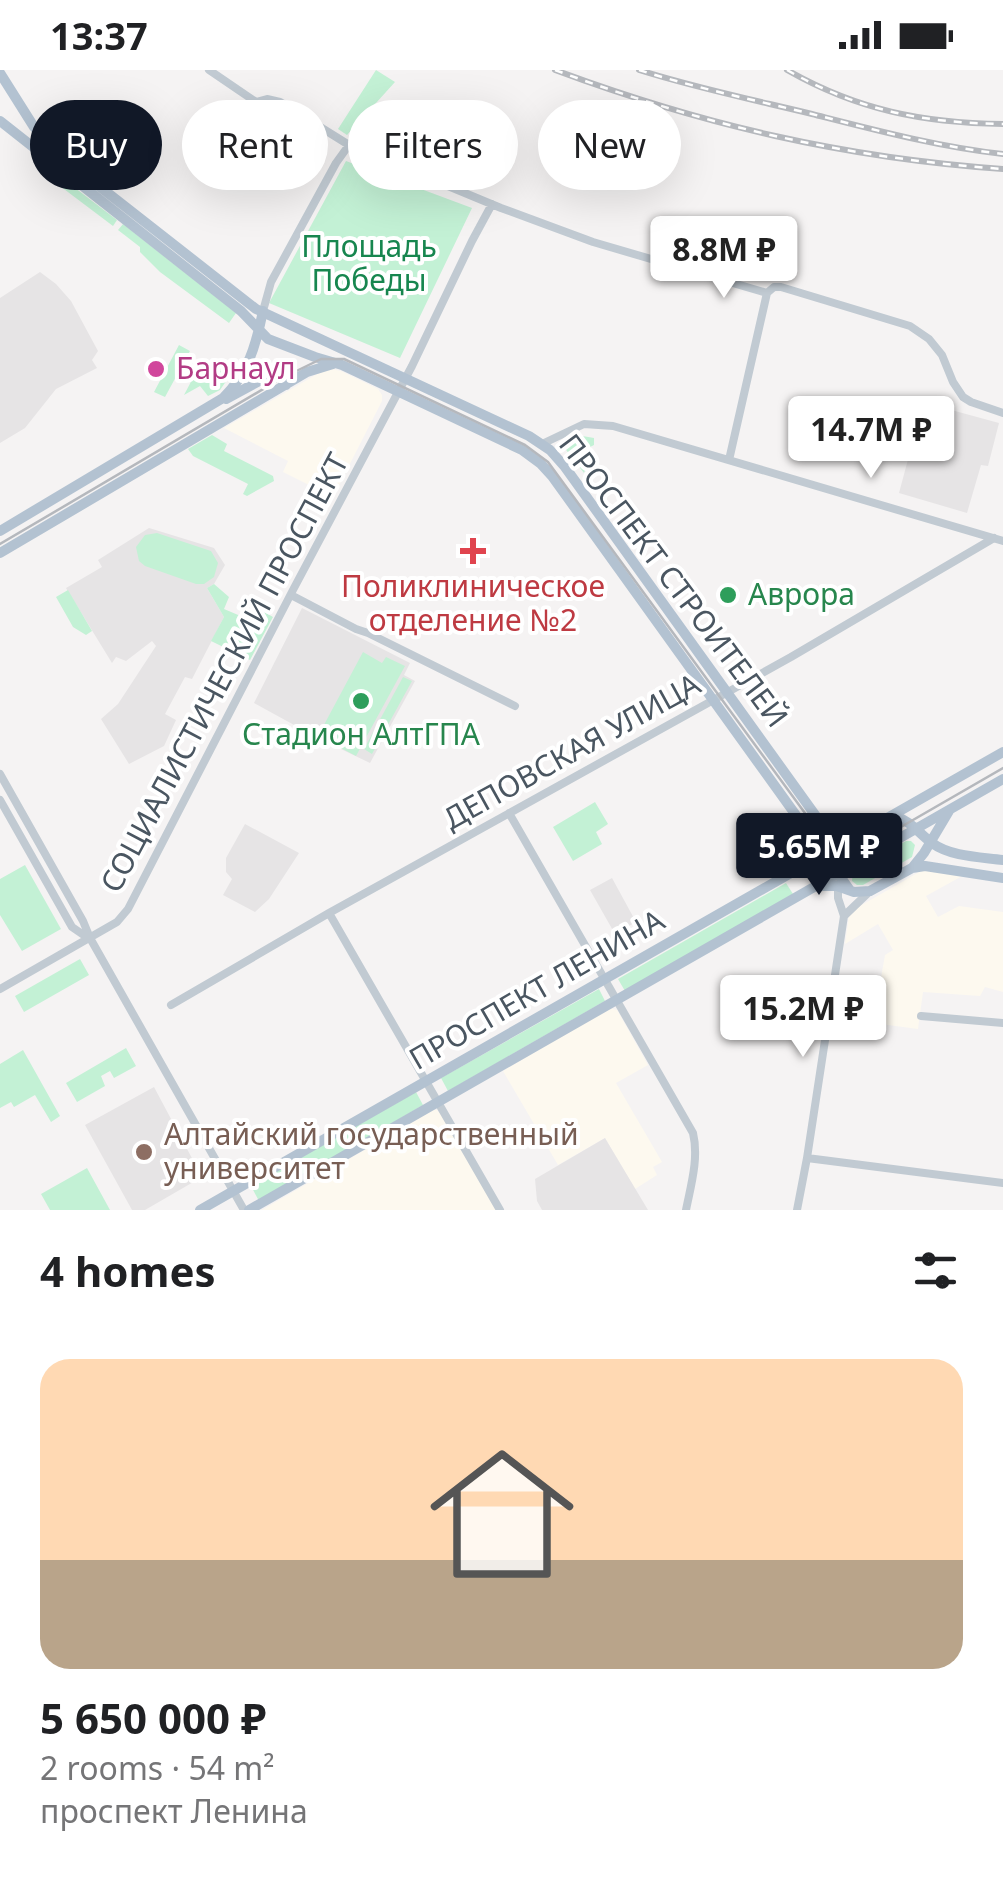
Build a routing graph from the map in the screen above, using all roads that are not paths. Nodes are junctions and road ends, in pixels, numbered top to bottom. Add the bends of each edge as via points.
1 (209, 70) edge
2 (0, 72) edge
3 (20, 106) junction
4 (0, 121) edge
5 (348, 144) edge
6 (348, 148) edge
7 (458, 190) edge
8 (492, 204) junction
9 (767, 293) junction
10 (262, 311) junction
11 (259, 330) junction
12 (318, 336) junction
13 (321, 359) junction
14 (342, 365) junction
15 (308, 372) junction
16 (405, 377) junction
17 (286, 385) junction
18 (397, 391) junction
19 (207, 409) junction
20 (1003, 412) edge
21 (542, 444) junction
22 (728, 460) junction
23 (0, 531) edge
24 (998, 539) edge
25 (619, 541) junction
26 (606, 550) junction
27 (0, 554) edge
28 (291, 594) junction
29 (728, 692) junction
30 (714, 699) junction
31 (515, 706) dead end
32 (1003, 752) edge
33 (0, 774) edge
34 (1003, 778) edge
35 (0, 800) edge
36 (509, 813) junction
37 (948, 814) junction
38 (893, 815) junction
39 (918, 828) junction
40 (847, 841) junction
41 (931, 842) junction
42 (953, 852) junction
43 (825, 854) junction
44 (1003, 860) edge
45 (802, 867) junction
46 (912, 868) junction
47 (949, 870) junction
48 (838, 873) junction
49 (1003, 878) edge
50 (814, 887) junction
51 (843, 887) junction
52 (870, 892) junction
53 (329, 913) junction
54 (844, 916) junction
55 (90, 938) junction
56 (604, 980) junction
57 (0, 989) edge
58 (615, 1000) junction
59 (171, 1005) dead end
60 (921, 1016) dead end
61 (1003, 1023) edge
62 (426, 1082) junction
63 (438, 1102) junction
64 (807, 1158) junction
65 (1003, 1183) edge
66 (233, 1191) junction
67 (200, 1210) edge
68 (247, 1210) edge
69 (500, 1210) edge
70 (686, 1210) edge
71 (797, 1210) edge

1 - 5 street via 256,102 280,102
2 - 3 main road, ПРОСПЕКТ СТРОИТЕЛЕЙ
3 - 4 main road via 12,119
3 - 10 main road, ПРОСПЕКТ СТРОИТЕЛЕЙ via 58,154
4 - 11 main road, ПРОСПЕКТ СТРОИТЕЛЕЙ
6 - 10 street via 271,282
7 - 8 street
8 - 9 street via 579,238
8 - 16 street
9 - 20 street via 782,287 910,326 942,355 963,397
9 - 22 street
10 - 11 main road
10 - 12 main road, ПРОСПЕКТ СТРОИТЕЛЕЙ
11 - 13 main road, ПРОСПЕКТ СТРОИТЕЛЕЙ
11 - 19 main road via 242,375
12 - 13 main road
12 - 16 main road, ПРОСПЕКТ СТРОИТЕЛЕЙ
13 - 14 main road, ПРОСПЕКТ СТРОИТЕЛЕЙ
13 - 15 main road
14 - 15 main road
14 - 18 main road, ПРОСПЕКТ СТРОИТЕЛЕЙ
15 - 17 main road
16 - 18 street, СОЦИАЛИСТИЧЕСКИЙ ПРОСПЕКТ
16 - 21 main road, ПРОСПЕКТ СТРОИТЕЛЕЙ
17 - 19 main road via 276,372
17 - 27 main road
18 - 26 main road, ПРОСПЕКТ СТРОИТЕЛЕЙ via 532,456
18 - 28 street, СОЦИАЛИСТИЧЕСКИЙ ПРОСПЕКТ
19 - 23 main road
21 - 22 street via 593,423
21 - 25 main road, ПРОСПЕКТ СТРОИТЕЛЕЙ
22 - 24 street
24 - 29 street, ДЕПОВСКАЯ УЛИЦА
25 - 26 main road
25 - 29 main road, ПРОСПЕКТ СТРОИТЕЛЕЙ
26 - 30 main road, ПРОСПЕКТ СТРОИТЕЛЕЙ
28 - 31 street
28 - 55 street, СОЦИАЛИСТИЧЕСКИЙ ПРОСПЕКТ via 128,909
29 - 30 street, ДЕПОВСКАЯ УЛИЦА
29 - 40 main road, ПРОСПЕКТ СТРОИТЕЛЕЙ via 831,835
30 - 36 street, ДЕПОВСКАЯ УЛИЦА
30 - 43 main road, ПРОСПЕКТ СТРОИТЕЛЕЙ
32 - 38 main road, ПРОСПЕКТ ЛЕНИНА
33 - 55 street
34 - 37 main road, ПРОСПЕКТ ЛЕНИНА
35 - 55 street via 72,927
36 - 53 street, ДЕПОВСКАЯ УЛИЦА
36 - 56 street
37 - 39 main road, ПРОСПЕКТ ЛЕНИНА
37 - 41 main road, ПРОСПЕКТ ЛЕНИНА
37 - 42 main road via 944,834
38 - 39 main road
38 - 40 main road, ПРОСПЕКТ ЛЕНИНА
39 - 41 main road
39 - 48 main road, ПРОСПЕКТ ЛЕНИНА
40 - 43 main road, ПРОСПЕКТ ЛЕНИНА
41 - 42 main road
41 - 46 main road, ПРОСПЕКТ ЛЕНИНА
42 - 44 main road
42 - 47 main road
43 - 45 main road, ПРОСПЕКТ ЛЕНИНА
43 - 48 main road, ПРОСПЕКТ СТРОИТЕЛЕЙ
45 - 50 main road
45 - 56 main road, ПРОСПЕКТ ЛЕНИНА
46 - 47 main road
46 - 52 main road
47 - 49 main road
48 - 50 main road, ПРОСПЕКТ ЛЕНИНА
48 - 51 main road, ПРОСПЕКТ СТРОИТЕЛЕЙ
50 - 51 main road, ПРОСПЕКТ ЛЕНИНА
50 - 58 main road, ПРОСПЕКТ ЛЕНИНА
51 - 52 main road, ПРОСПЕКТ ЛЕНИНА
51 - 54 street via 838,898
52 - 54 street
53 - 59 street, ДЕПОВСКАЯ УЛИЦА
53 - 62 street
54 - 64 street
55 - 57 street, СОЦИАЛИСТИЧЕСКИЙ ПРОСПЕКТ
55 - 66 street
56 - 58 street
56 - 62 main road, ПРОСПЕКТ ЛЕНИНА
58 - 63 main road, ПРОСПЕКТ ЛЕНИНА
58 - 70 street via 694,1138
60 - 61 street
62 - 63 street
62 - 66 main road, ПРОСПЕКТ ЛЕНИНА
63 - 68 main road, ПРОСПЕКТ ЛЕНИНА
63 - 69 street
64 - 65 street
64 - 71 street
66 - 67 main road, ПРОСПЕКТ ЛЕНИНА
66 - 68 street

